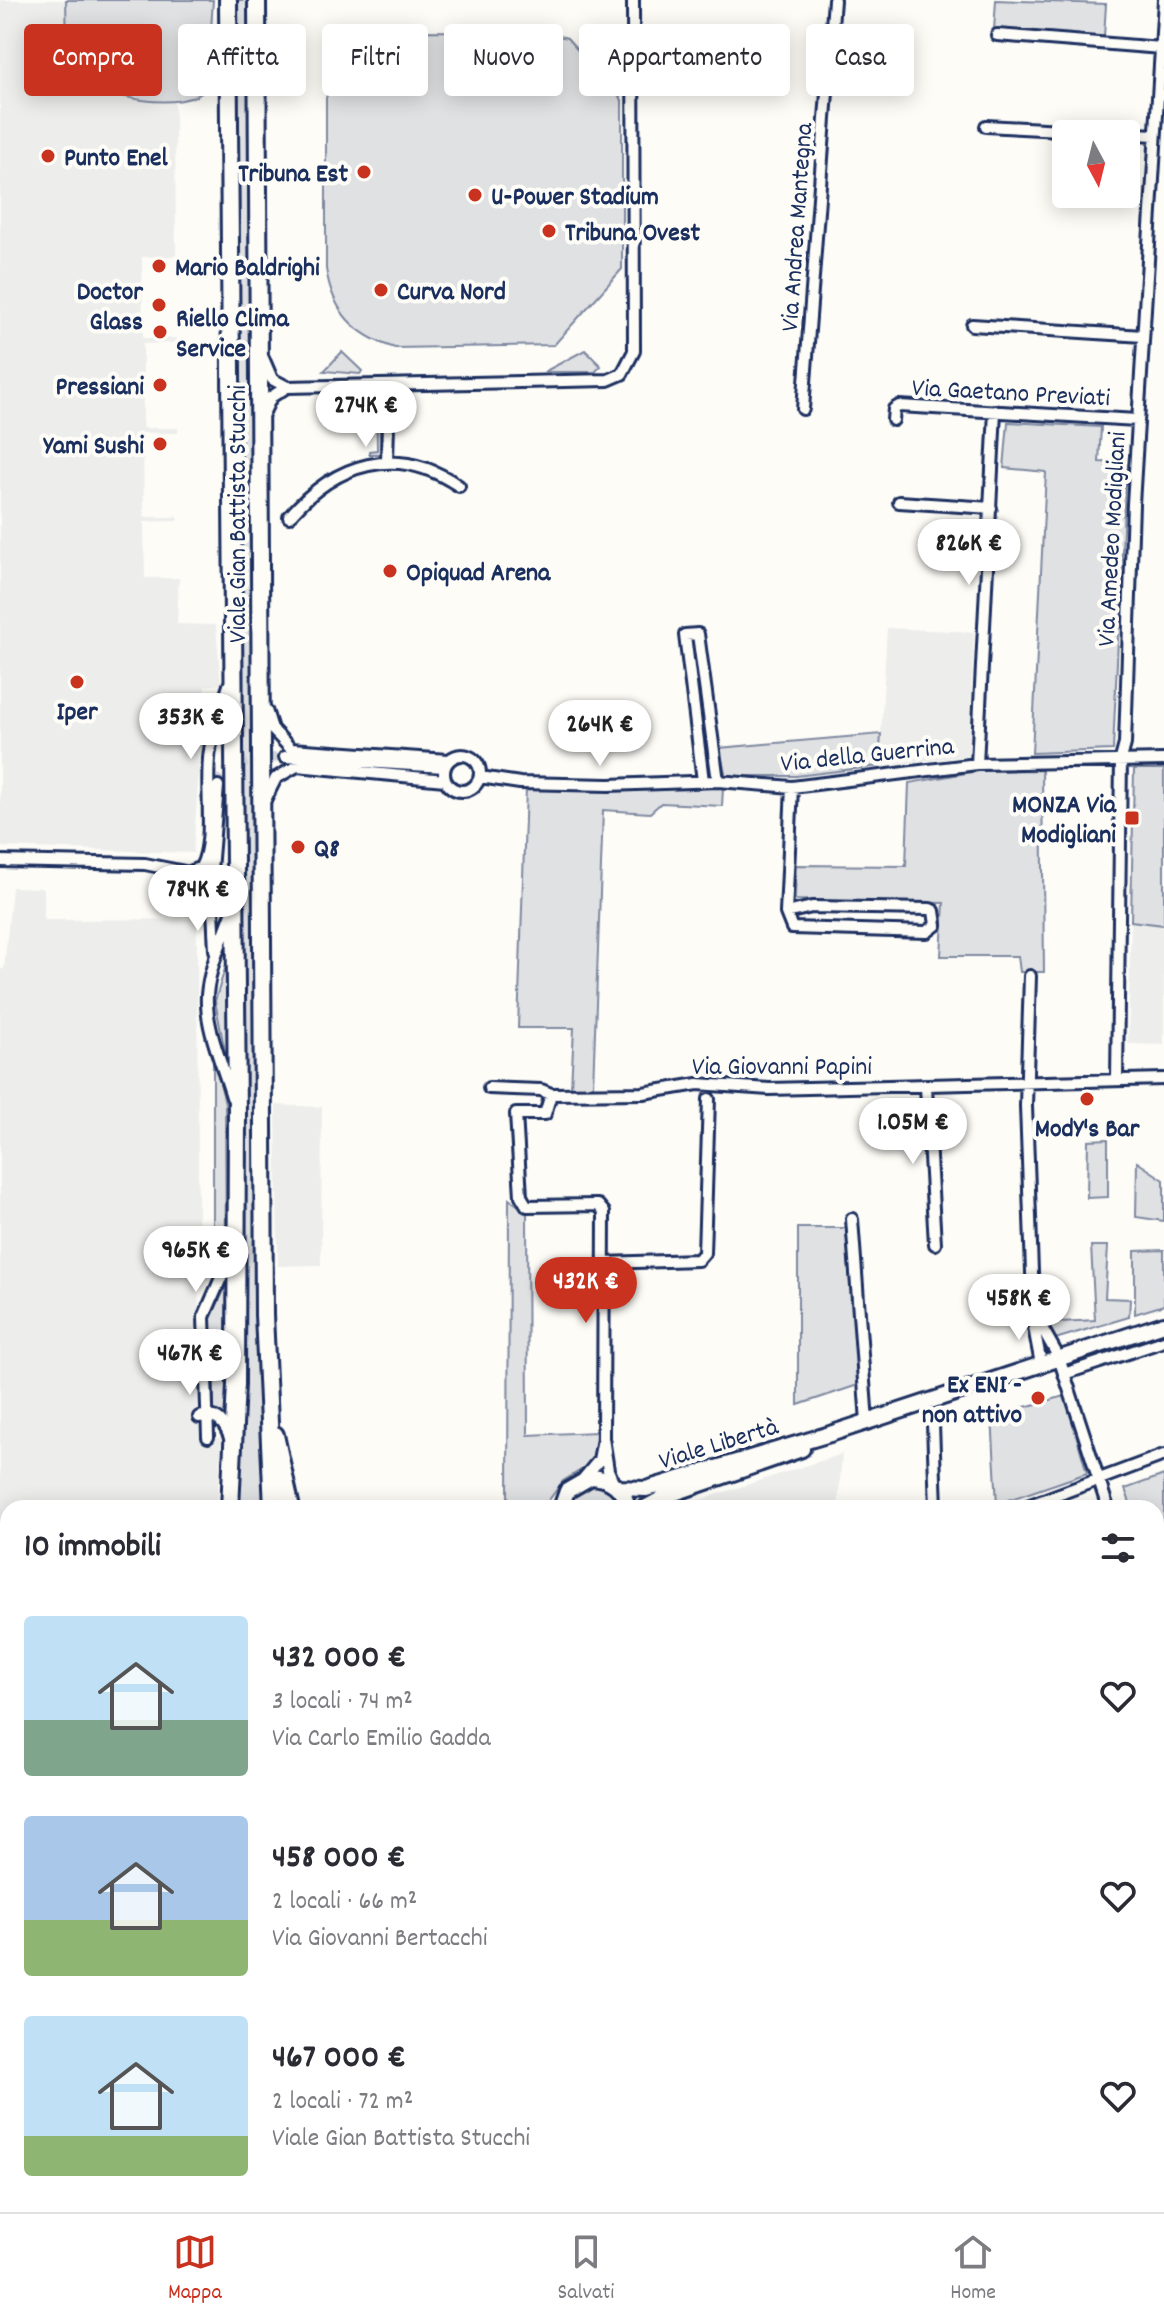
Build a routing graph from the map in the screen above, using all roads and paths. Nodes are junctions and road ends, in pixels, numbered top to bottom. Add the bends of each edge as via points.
1 (633, 0) edge
2 (834, 0) edge
3 (1164, 0) edge
4 (227, 2) edge
5 (258, 2) edge
6 (997, 35) dead end
7 (1161, 48) junction
8 (986, 126) dead end
9 (1155, 135) junction
10 (972, 325) dead end
11 (1143, 336) junction
12 (261, 355) junction
13 (389, 385) junction
14 (287, 387) junction
15 (803, 409) dead end
16 (995, 411) junction
17 (261, 418) junction
18 (893, 420) dead end
19 (1137, 420) junction
20 (387, 462) junction
21 (459, 486) dead end
22 (899, 502) dead end
23 (991, 508) junction
24 (289, 517) dead end
25 (233, 671) junction
26 (263, 703) junction
27 (285, 757) tunnel mouth
28 (1121, 759) junction
29 (1164, 760) edge
30 (446, 763) junction
31 (977, 764) junction
32 (480, 777) junction
33 (445, 780) junction
34 (703, 781) junction
35 (718, 781) junction
36 (218, 786) tunnel mouth
37 (792, 787) junction
38 (263, 805) junction
39 (0, 861) edge
40 (166, 869) junction
41 (206, 869) junction
42 (190, 873) junction
43 (186, 887) junction
44 (205, 900) junction
45 (235, 903) junction
46 (786, 913) junction
47 (216, 955) junction
48 (1030, 976) dead end
49 (1164, 1079) edge
50 (1117, 1080) junction
51 (1028, 1083) junction
52 (926, 1087) junction
53 (489, 1088) dead end
54 (551, 1094) junction
55 (709, 1099) dead end
56 (237, 1115) junction
57 (852, 1219) dead end
58 (236, 1243) junction
59 (935, 1244) dead end
60 (604, 1263) junction
61 (1035, 1316) junction
62 (1164, 1324) edge
63 (1164, 1341) edge
64 (206, 1355) junction
65 (1059, 1358) junction
66 (236, 1364) junction
67 (1041, 1364) junction
68 (1064, 1374) junction
69 (206, 1382) junction
70 (266, 1392) junction
71 (199, 1394) dead end
72 (203, 1416) junction
73 (867, 1422) junction
74 (933, 1424) dead end
75 (830, 1434) junction
76 (208, 1437) dead end
77 (603, 1438) junction
78 (233, 1455) junction
79 (1164, 1455) edge
80 (1097, 1478) junction
81 (583, 1479) junction
82 (616, 1486) junction
83 (567, 1491) junction
84 (230, 1500) edge
85 (273, 1500) edge
86 (289, 1500) edge
87 (560, 1500) edge
88 (564, 1500) edge
89 (624, 1500) edge
90 (660, 1500) edge
91 (936, 1500) edge
92 (1042, 1500) edge
93 (1105, 1500) edge

1 - 13 street via 634,351 628,367 608,380
2 - 15 street, Via Andrea Mantegna
3 - 7 street, Via Amedeo Modigliani
4 - 25 main road, Viale Gian Battista Stucchi
5 - 12 main road, Viale Gian Battista Stucchi
6 - 7 street
7 - 9 street, Via Amedeo Modigliani
8 - 9 street
9 - 11 street, Via Amedeo Modigliani
10 - 11 street
11 - 19 street, Via Amedeo Modigliani
12 - 14 street via 272,379
12 - 17 main road, Viale Gian Battista Stucchi
13 - 14 street
13 - 20 street
14 - 17 street via 271,397
16 - 18 street, Via Gaetano Previati via 899,406
16 - 19 street, Via Gaetano Previati
16 - 23 street
17 - 26 main road, Viale Gian Battista Stucchi
19 - 28 street, Via Amedeo Modigliani
20 - 21 street via 430,468
20 - 24 street via 339,472
22 - 23 street
23 - 31 street
25 - 41 street via 210,748
25 - 45 main road, Viale Gian Battista Stucchi
26 - 30 street via 272,729 291,749
26 - 38 main road, Viale Gian Battista Stucchi
27 - 30 street
28 - 29 street, Via della Guerrina
28 - 31 street, Via della Guerrina
28 - 50 street, Via Amedeo Modigliani
30 - 32 street via 458,755 469,756
30 - 33 street
31 - 37 street, Via della Guerrina
32 - 33 street via 467,790 454,789
32 - 34 street, Via della Guerrina via 609,785
33 - 38 street via 297,766 276,778
34 - 35 street, Via della Guerrina
34 - 35 street via 685,635 698,634
35 - 37 street, Via della Guerrina
36 - 41 street
37 - 46 street
38 - 70 main road, Viale Gian Battista Stucchi
39 - 40 street
40 - 42 street
40 - 43 street
41 - 42 street
41 - 44 street via 219,884
42 - 43 street
43 - 44 street
44 - 47 street via 213,909
45 - 47 street
45 - 56 main road, Viale Gian Battista Stucchi
46 - 46 street via 792,928 803,929 927,932 936,925 930,909 812,907
47 - 56 street via 208,1011
48 - 51 street
49 - 50 street, Via Giovanni Papini
50 - 51 street, Via Giovanni Papini
51 - 52 street, Via Giovanni Papini
51 - 61 street
52 - 54 street, Via Giovanni Papini via 769,1089 698,1084 643,1093
52 - 59 street
53 - 54 street, Via Giovanni Papini
54 - 60 street via 545,1114 516,1114 523,1202 598,1205 604,1212
55 - 60 street via 704,1253 698,1260 683,1262
56 - 58 main road, Viale Gian Battista Stucchi
57 - 73 street
58 - 64 street via 204,1317
58 - 66 main road, Viale Gian Battista Stucchi
60 - 77 street
61 - 65 street
61 - 67 street
62 - 65 main road, Viale Libertà
63 - 68 street
64 - 66 street via 210,1346 221,1343
64 - 69 street
65 - 67 main road, Viale Libertà
65 - 68 street
66 - 78 main road, Viale Gian Battista Stucchi
67 - 73 main road, Viale Libertà
68 - 80 street
69 - 71 street
69 - 72 street
70 - 85 main road, Viale Gian Battista Stucchi
70 - 86 main road
72 - 76 street
72 - 78 street via 223,1423
73 - 75 main road, Viale Libertà
74 - 91 street
75 - 82 main road, Viale Libertà via 646,1489
75 - 90 main road, Viale Libertà
77 - 81 street via 599,1460
77 - 82 street
78 - 84 main road, Viale Gian Battista Stucchi
79 - 80 street
80 - 92 street
80 - 93 street
81 - 82 main road, Viale Libertà via 599,1478
81 - 83 main road
82 - 89 main road
83 - 87 main road
83 - 88 main road

